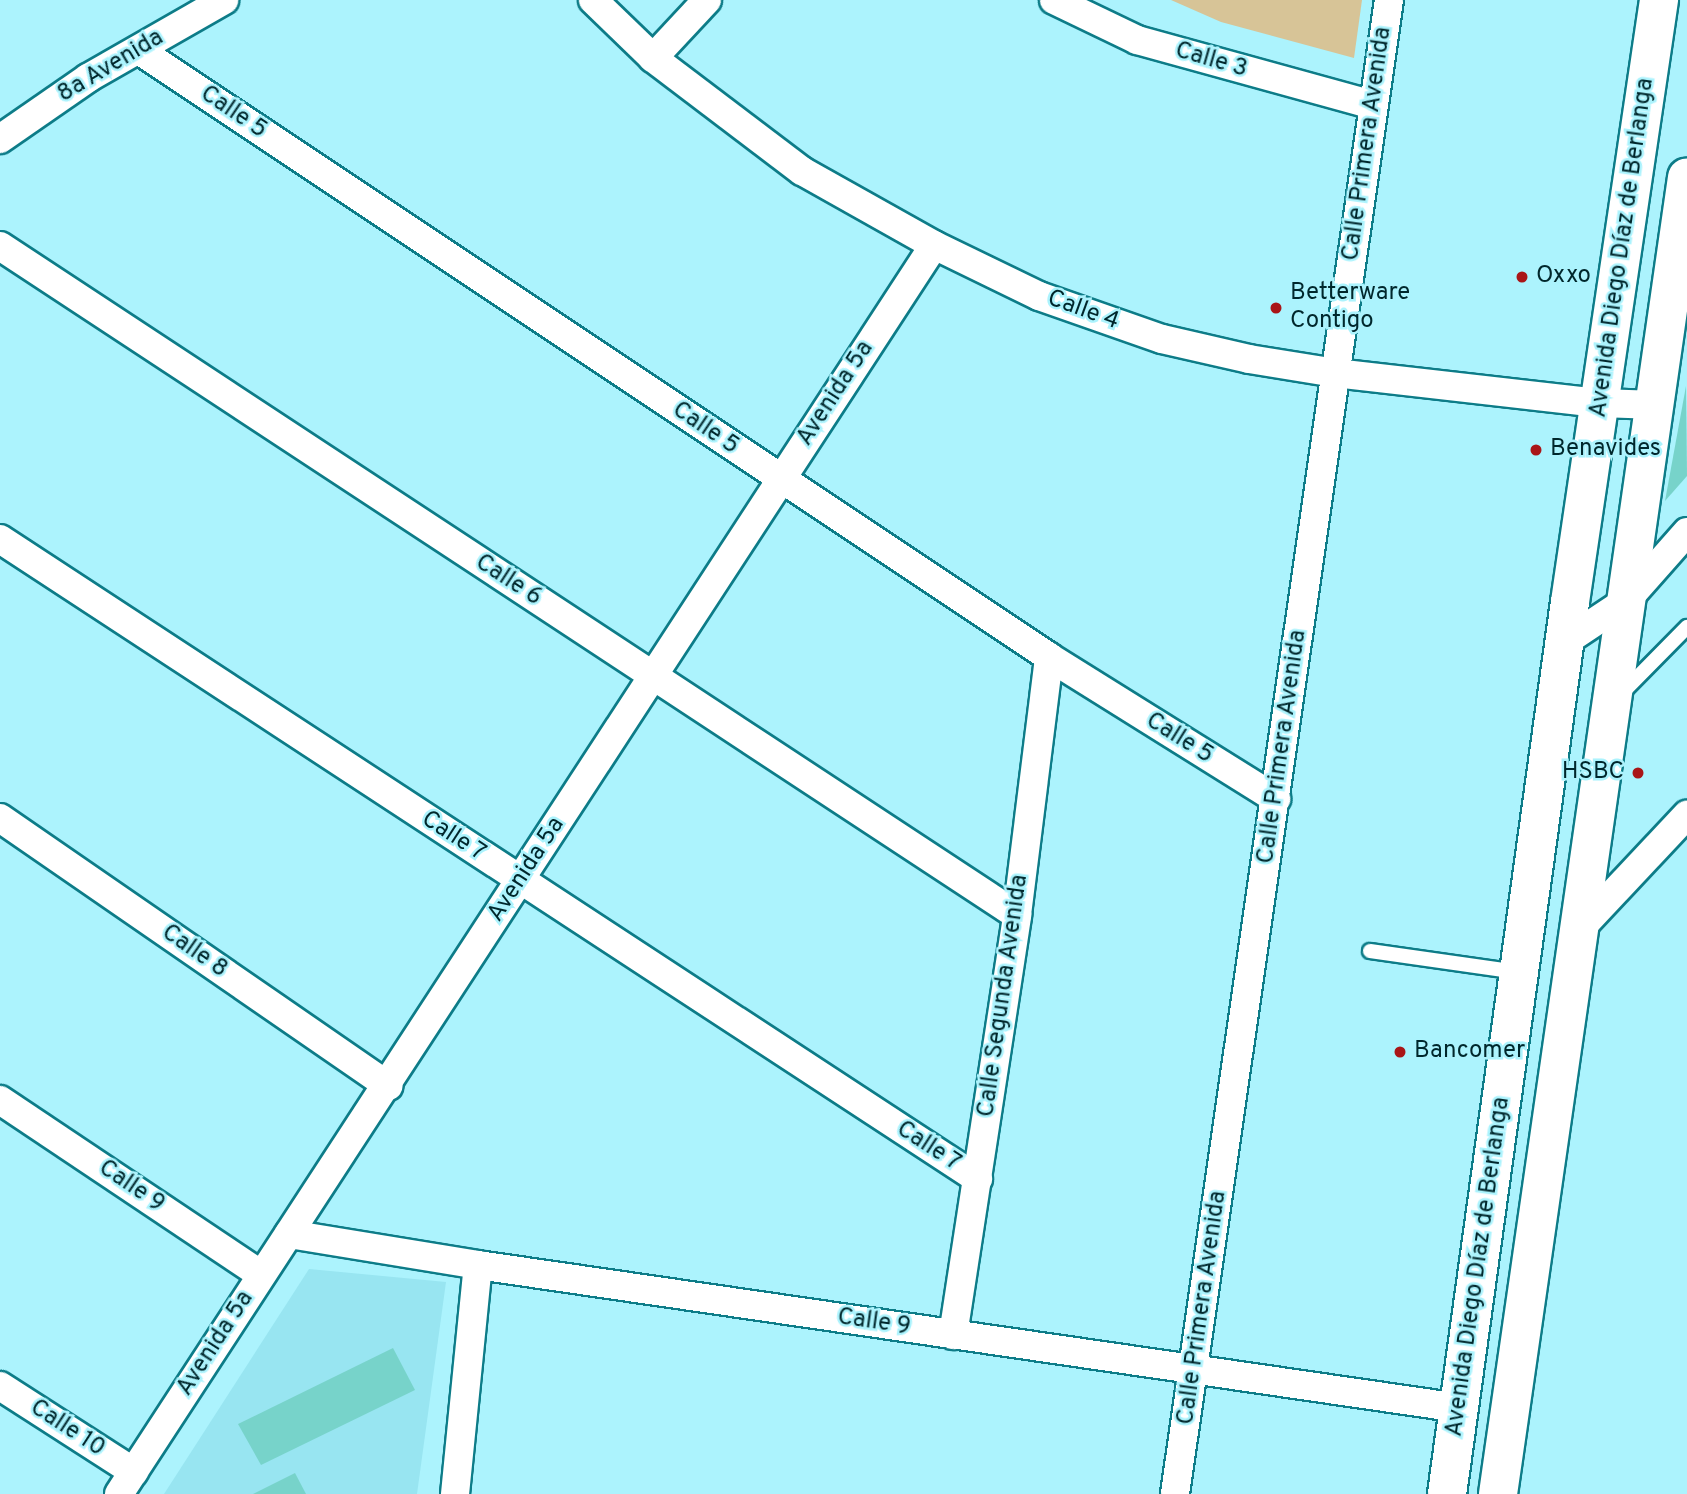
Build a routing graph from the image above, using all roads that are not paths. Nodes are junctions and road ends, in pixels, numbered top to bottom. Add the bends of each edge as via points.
1 (224, 0) edge
2 (593, 0) edge
3 (707, 0) edge
4 (1054, 0) edge
5 (1389, 0) edge
6 (1659, 0) edge
7 (139, 50) junction
8 (653, 58) junction
9 (1373, 106) junction
10 (0, 139) edge
11 (1687, 177) edge
12 (934, 245) junction
13 (0, 246) edge
14 (1335, 373) junction
15 (1600, 403) junction
16 (1657, 405) junction
17 (780, 479) junction
18 (1687, 533) edge
19 (0, 539) edge
20 (1626, 601) junction
21 (1687, 627) edge
22 (1566, 641) junction
23 (1049, 657) junction
24 (655, 678) junction
25 (1611, 704) junction
26 (1276, 799) junction
27 (1687, 815) edge
28 (0, 818) edge
29 (519, 880) junction
30 (1017, 915) junction
31 (1577, 932) junction
32 (1370, 951) dead end
33 (1520, 973) junction
34 (388, 1086) junction
35 (0, 1100) edge
36 (978, 1179) junction
37 (289, 1234) junction
38 (478, 1265) junction
39 (261, 1275) junction
40 (953, 1335) junction
41 (1194, 1370) junction
42 (0, 1386) edge
43 (1459, 1408) junction
44 (126, 1483) edge
45 (454, 1494) edge
46 (1175, 1494) edge
47 (1447, 1494) edge
48 (1498, 1494) edge

1 - 7 street, 8a Avenida
2 - 8 street, Calle 4
3 - 8 street
4 - 9 street, Calle 3 via 1137,40
5 - 9 street, Calle Primera Avenida
6 - 15 main road, Avenida Diego Díaz de Berlanga
7 - 10 street, 8a Avenida
7 - 17 street, Calle 5
8 - 12 street, Calle 4 via 802,171
9 - 14 street, Calle Primera Avenida
11 - 16 main road, Avenida Diego Díaz de Berlanga
12 - 14 street, Calle 4 via 1039,296 1162,339
12 - 17 street, Avenida 5a
13 - 24 street, Calle 6
14 - 15 street, Calle 4
14 - 26 street, Calle Primera Avenida
15 - 16 street, Calle 4
15 - 22 main road, Avenida Diego Díaz de Berlanga
16 - 20 main road, Avenida Diego Díaz de Berlanga
17 - 23 street, Calle 5
17 - 24 street, Avenida 5a
18 - 20 street
19 - 29 street, Calle 7
20 - 22 street
20 - 25 main road, Avenida Diego Díaz de Berlanga
21 - 25 lane
22 - 33 main road, Avenida Diego Díaz de Berlanga
23 - 26 street, Calle 5
23 - 30 street, Calle Segunda Avenida
24 - 29 street, Avenida 5a
24 - 30 street, Calle 6
25 - 31 main road, Avenida Diego Díaz de Berlanga
26 - 41 street, Calle Primera Avenida
27 - 31 street
28 - 34 street, Calle 8
29 - 34 street, Avenida 5a
29 - 36 street, Calle 7
30 - 36 street, Calle Segunda Avenida
31 - 48 main road, Avenida Diego Díaz de Berlanga
32 - 33 lane
33 - 43 main road, Avenida Diego Díaz de Berlanga
34 - 37 street, Avenida 5a
35 - 39 street, Calle 9
36 - 40 street, Calle Segunda Avenida
37 - 38 street, Calle 9
37 - 39 street, Avenida 5a
38 - 40 street, Calle 9
38 - 45 street
39 - 44 street, Avenida 5a
40 - 41 street, Calle 9
41 - 43 street, Calle 9
41 - 46 street, Calle Primera Avenida
42 - 44 street, Calle 10
43 - 47 main road, Avenida Diego Díaz de Berlanga

